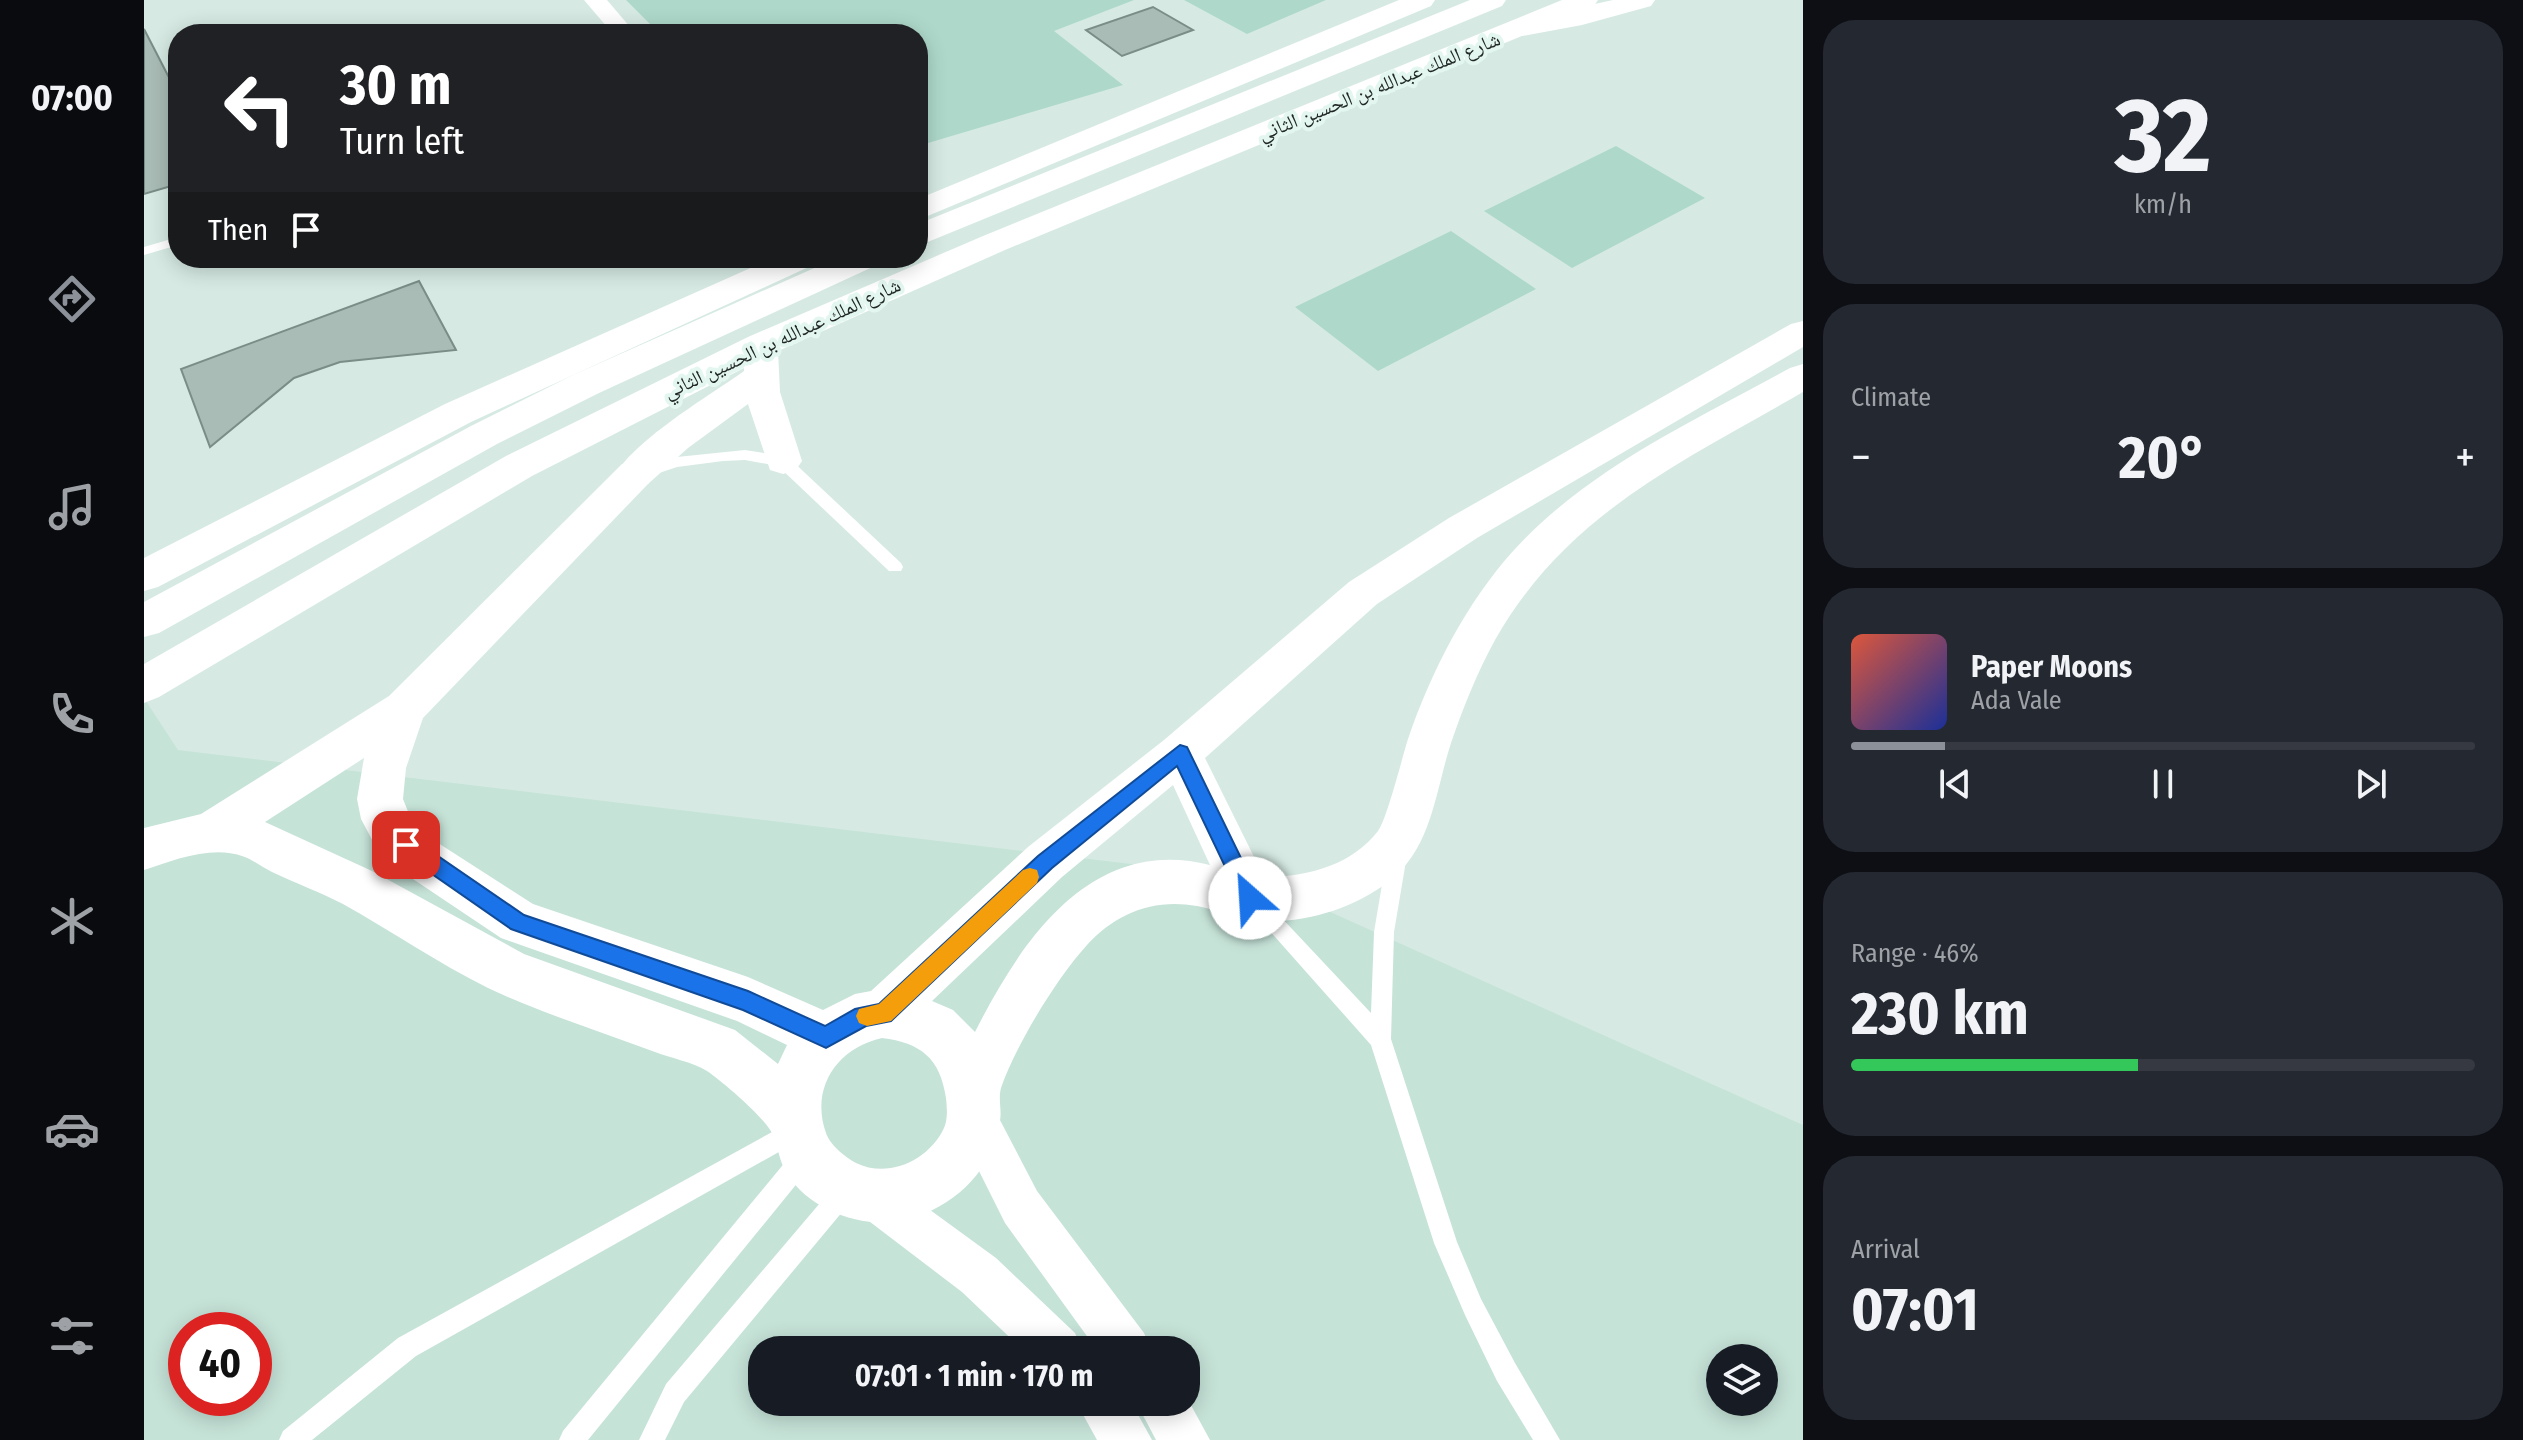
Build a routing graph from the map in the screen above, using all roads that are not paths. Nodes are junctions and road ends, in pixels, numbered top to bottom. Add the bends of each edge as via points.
1 (595, 0) edge
2 (1493, 0) edge
3 (1585, 0) edge
4 (1642, 0) edge
5 (1418, 1) edge
6 (1469, 6) edge
7 (616, 24) edge
8 (1522, 28) junction
9 (928, 206) edge
10 (928, 232) edge
11 (168, 244) edge
12 (144, 251) edge
13 (779, 268) edge
14 (843, 268) edge
15 (1803, 332) edge
16 (762, 360) junction
17 (1803, 376) edge
18 (783, 461) junction
19 (635, 474) junction
20 (895, 567) dead end
21 (144, 576) edge
22 (144, 621) edge
23 (144, 685) edge
24 (404, 709) junction
25 (1180, 753) junction
26 (210, 833) junction
27 (1400, 838) junction
28 (144, 849) edge
29 (1250, 898) junction
30 (518, 922) junction
31 (497, 967) junction
32 (884, 1013) junction
33 (826, 1037) junction
34 (1380, 1039) junction
35 (974, 1102) junction
36 (798, 1133) junction
37 (860, 1193) junction
38 (1043, 1336) edge
39 (1117, 1336) edge
40 (1111, 1416) edge
41 (1170, 1416) edge
42 (292, 1440) edge
43 (572, 1440) edge
44 (652, 1440) edge
45 (1127, 1440) edge
46 (1185, 1440) edge
47 (1547, 1440) edge

1 - 7 street
2 - 6 main road, شارع الملك عبدالله بن الحسين الثاني
3 - 8 main road, شارع الملك عبدالله بن الحسين الثاني
4 - 8 main road
5 - 9 main road
6 - 10 main road, شارع الملك عبدالله بن الحسين الثاني
8 - 16 main road, شارع الملك عبدالله بن الحسين الثاني via 994,243
11 - 12 lane
13 - 21 main road via 458,413
14 - 22 main road, شارع الملك عبدالله بن الحسين الثاني via 484,435
15 - 25 main road via 1463,528 1363,593
16 - 18 main road via 766,407
16 - 19 main road
16 - 23 main road, شارع الملك عبدالله بن الحسين الثاني via 519,466
17 - 27 main road via 1614,484 1535,550 1493,605 1454,682
18 - 19 lane via 723,456
18 - 20 lane
19 - 24 main road
24 - 26 main road
24 - 30 main road via 383,768 384,819 418,856
25 - 29 main road
25 - 32 main road via 1045,862
26 - 28 main road
26 - 31 main road via 256,839 333,875
27 - 29 main road via 1362,875 1337,886 1310,894
27 - 34 lane via 1384,932
29 - 34 lane
29 - 35 main road via 1171,883 1123,892 1089,911 1024,992
30 - 31 main road
30 - 33 main road via 748,1001
31 - 36 main road via 723,1051
32 - 33 main road via 863,1016
32 - 35 main road via 908,1015 951,1040 966,1060
33 - 36 main road via 807,1060 796,1087
34 - 47 lane via 1452,1255 1506,1372
35 - 37 main road via 966,1143 950,1166 902,1194
35 - 39 street via 1021,1207
36 - 37 main road via 823,1175
36 - 42 lane via 407,1347
36 - 43 lane
37 - 38 street via 926,1232
37 - 44 lane via 675,1393
40 - 45 street
41 - 46 street

